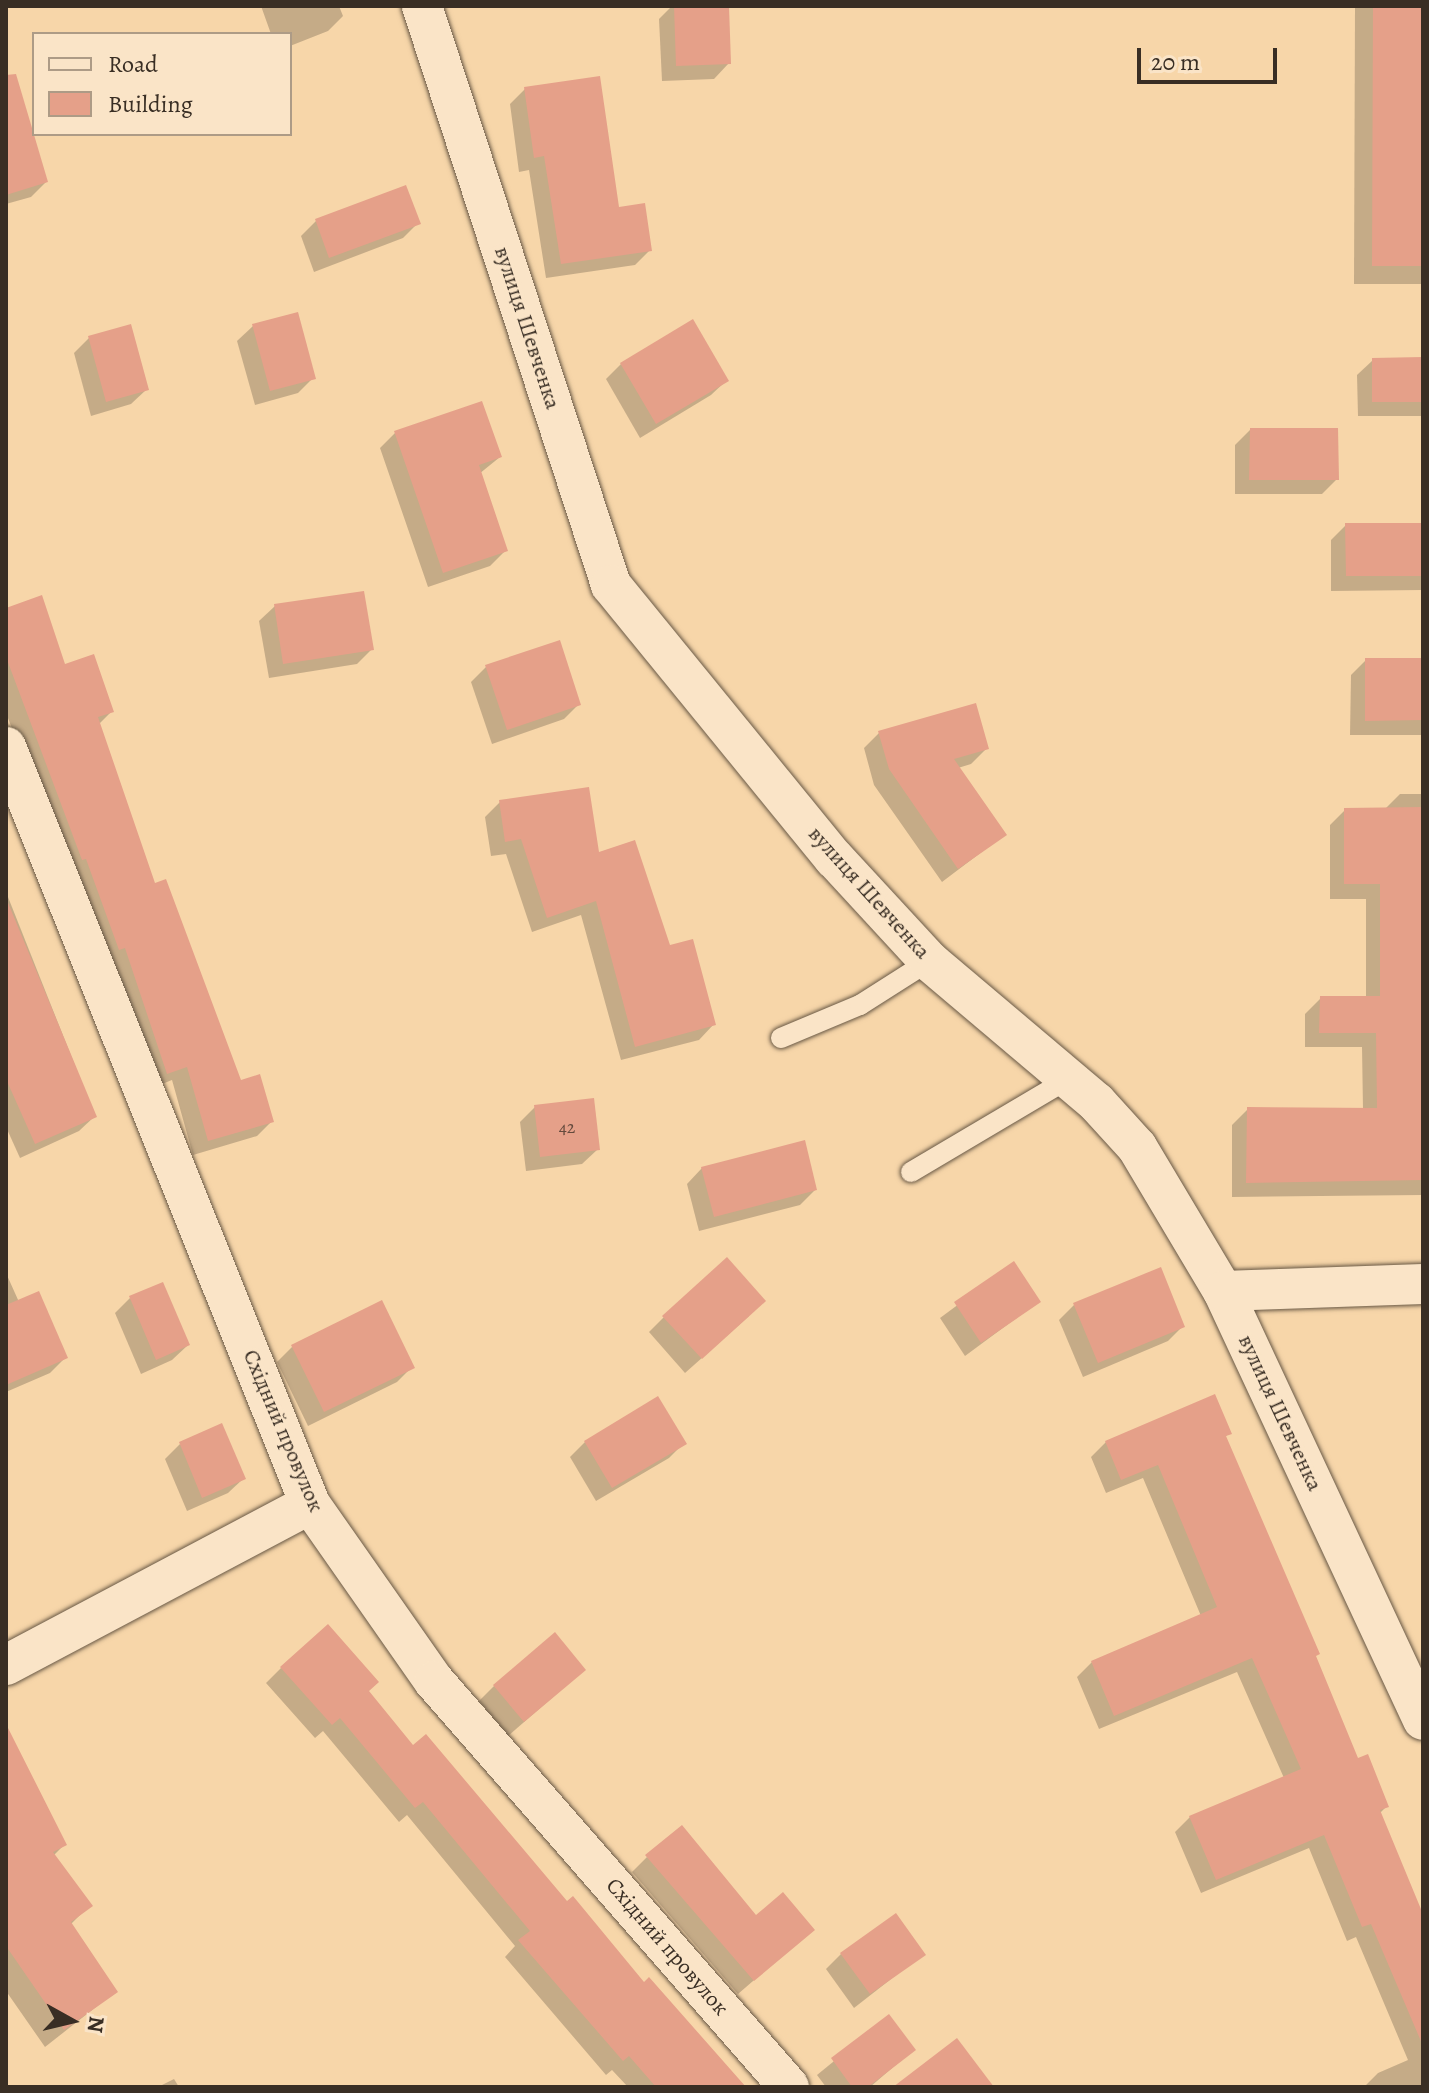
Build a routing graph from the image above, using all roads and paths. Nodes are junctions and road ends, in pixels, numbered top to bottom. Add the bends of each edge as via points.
1 (422, 6) edge
2 (6, 747) edge
3 (929, 961) junction
4 (781, 1038) dead end
5 (1068, 1079) junction
6 (911, 1172) dead end
7 (1423, 1284) edge
8 (1223, 1291) junction
9 (310, 1504) junction
10 (6, 1665) edge
11 (1423, 1720) edge
12 (789, 2087) edge

1 - 3 street, вулиця Шевченка via 611,585 834,858
2 - 9 street, Східний провулок
3 - 4 lane via 860,1005
3 - 5 street, вулиця Шевченка
5 - 6 lane
5 - 8 street, вулиця Шевченка via 1137,1147
7 - 8 street
8 - 11 street, вулиця Шевченка
9 - 10 street
9 - 12 street, Східний провулок via 434,1681

